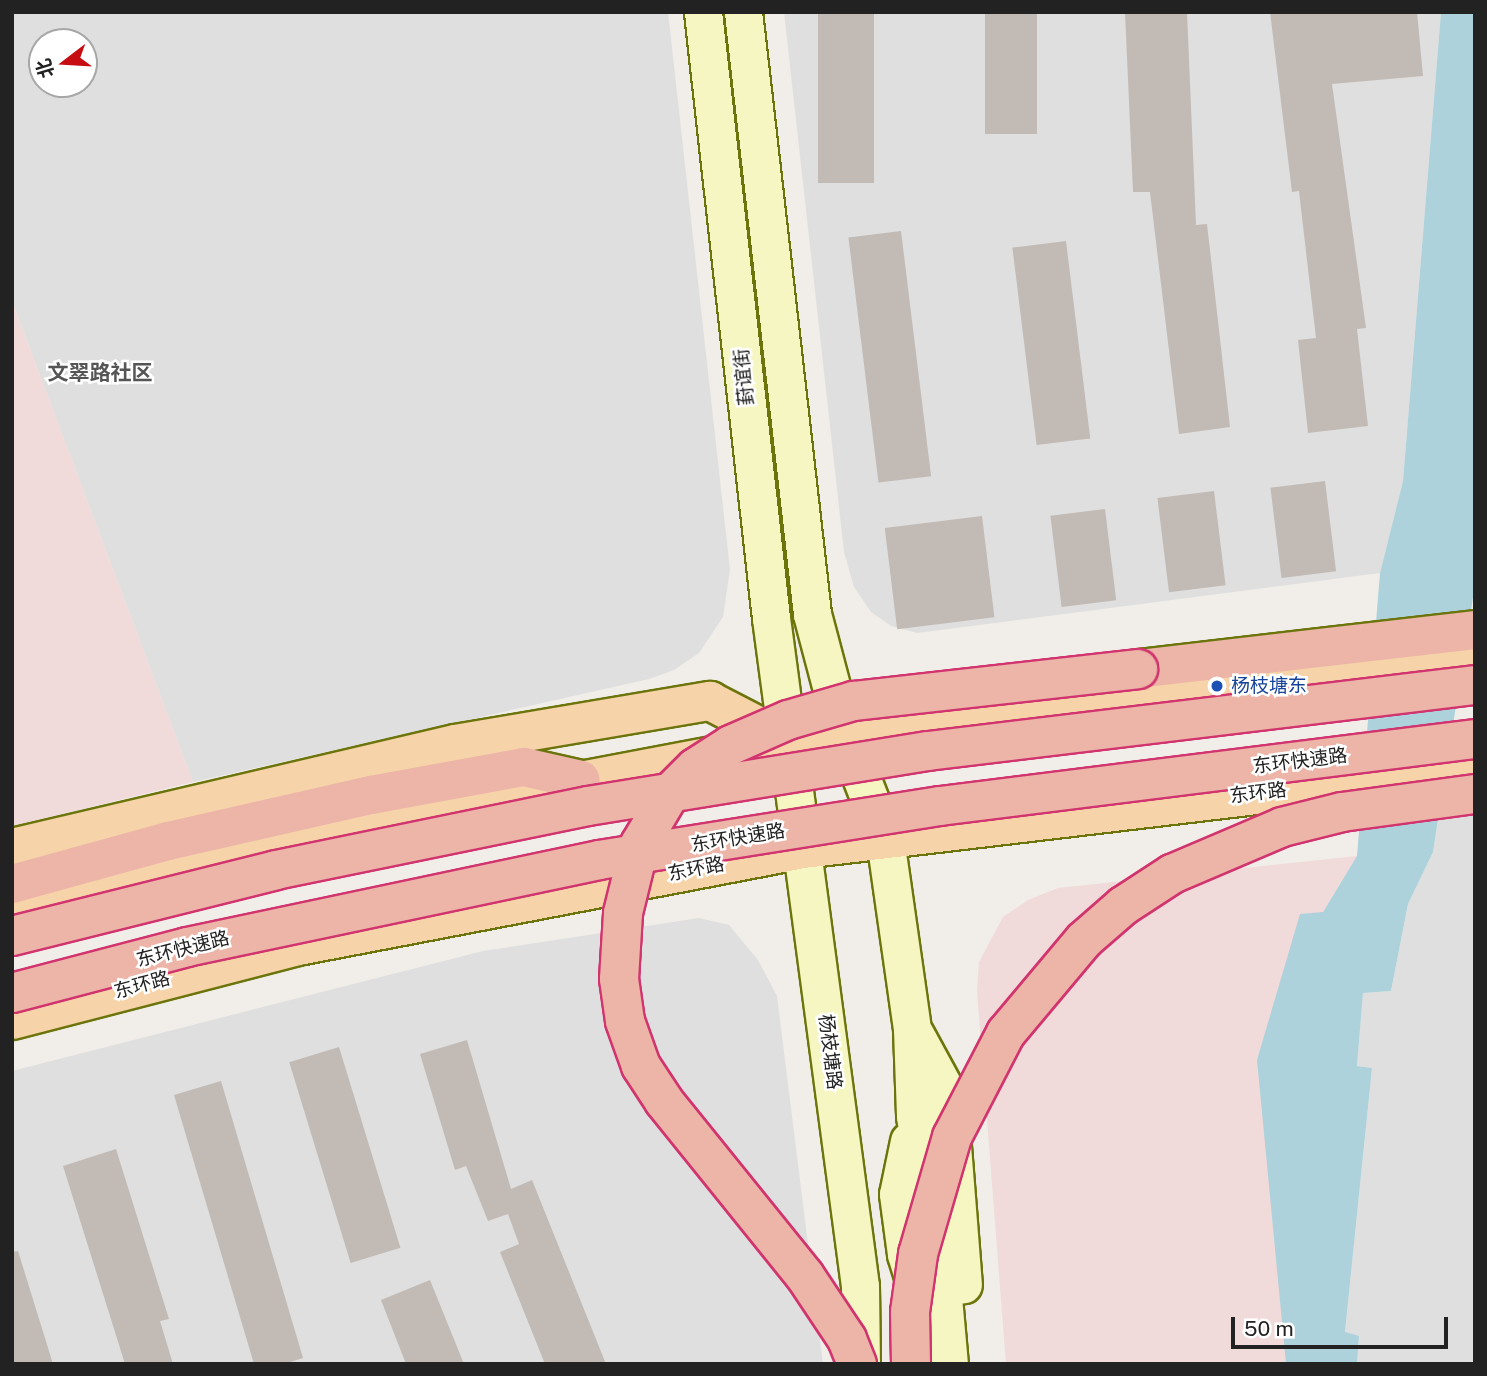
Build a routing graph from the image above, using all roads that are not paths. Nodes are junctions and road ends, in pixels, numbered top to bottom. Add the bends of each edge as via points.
1 (703, 12) edge
2 (743, 12) edge
3 (1475, 630) edge
4 (1475, 657) edge
5 (1475, 685) edge
6 (843, 731) junction
7 (788, 741) junction
8 (1472, 768) edge
9 (581, 780) junction
10 (885, 839) junction
11 (12, 848) edge
12 (803, 849) junction
13 (12, 884) edge
14 (12, 904) edge
15 (12, 936) edge
16 (12, 993) edge
17 (12, 1020) edge
18 (912, 1029) junction
19 (915, 1116) junction
20 (859, 1364) edge
21 (911, 1364) edge
22 (942, 1364) edge
23 (949, 1364) edge
24 (961, 1364) edge

1 - 7 main road, 葑谊街
2 - 6 main road, 葑谊街 via 812,614
3 - 20 highway, bridge via 854,701 788,720 741,740 710,756 671,792 640,844 622,913 619,979 633,1047 664,1101 805,1276
4 - 6 main road
5 - 15 highway, bridge via 928,751 588,806 276,870
6 - 7 main road
6 - 10 main road
7 - 9 main road
7 - 11 main road via 710,701 455,744
7 - 12 main road, 杨枝塘路
8 - 10 main road, 东环路
8 - 16 highway, 东环快速路, bridge via 940,806 599,860 200,944
8 - 21 highway, bridge via 1282,827 1156,884 1084,940 1006,1033 952,1137 918,1254 910,1312
9 - 13 highway via 524,767 371,794 168,841
9 - 14 main road via 270,840
10 - 12 main road, 东环路
10 - 18 main road
12 - 17 main road, 东环路 via 298,946
12 - 20 main road, 杨枝塘路 via 860,1286
18 - 19 main road
18 - 24 main road via 948,1095 968,1340
19 - 22 main road via 898,1194 906,1254
19 - 23 main road via 941,1275

